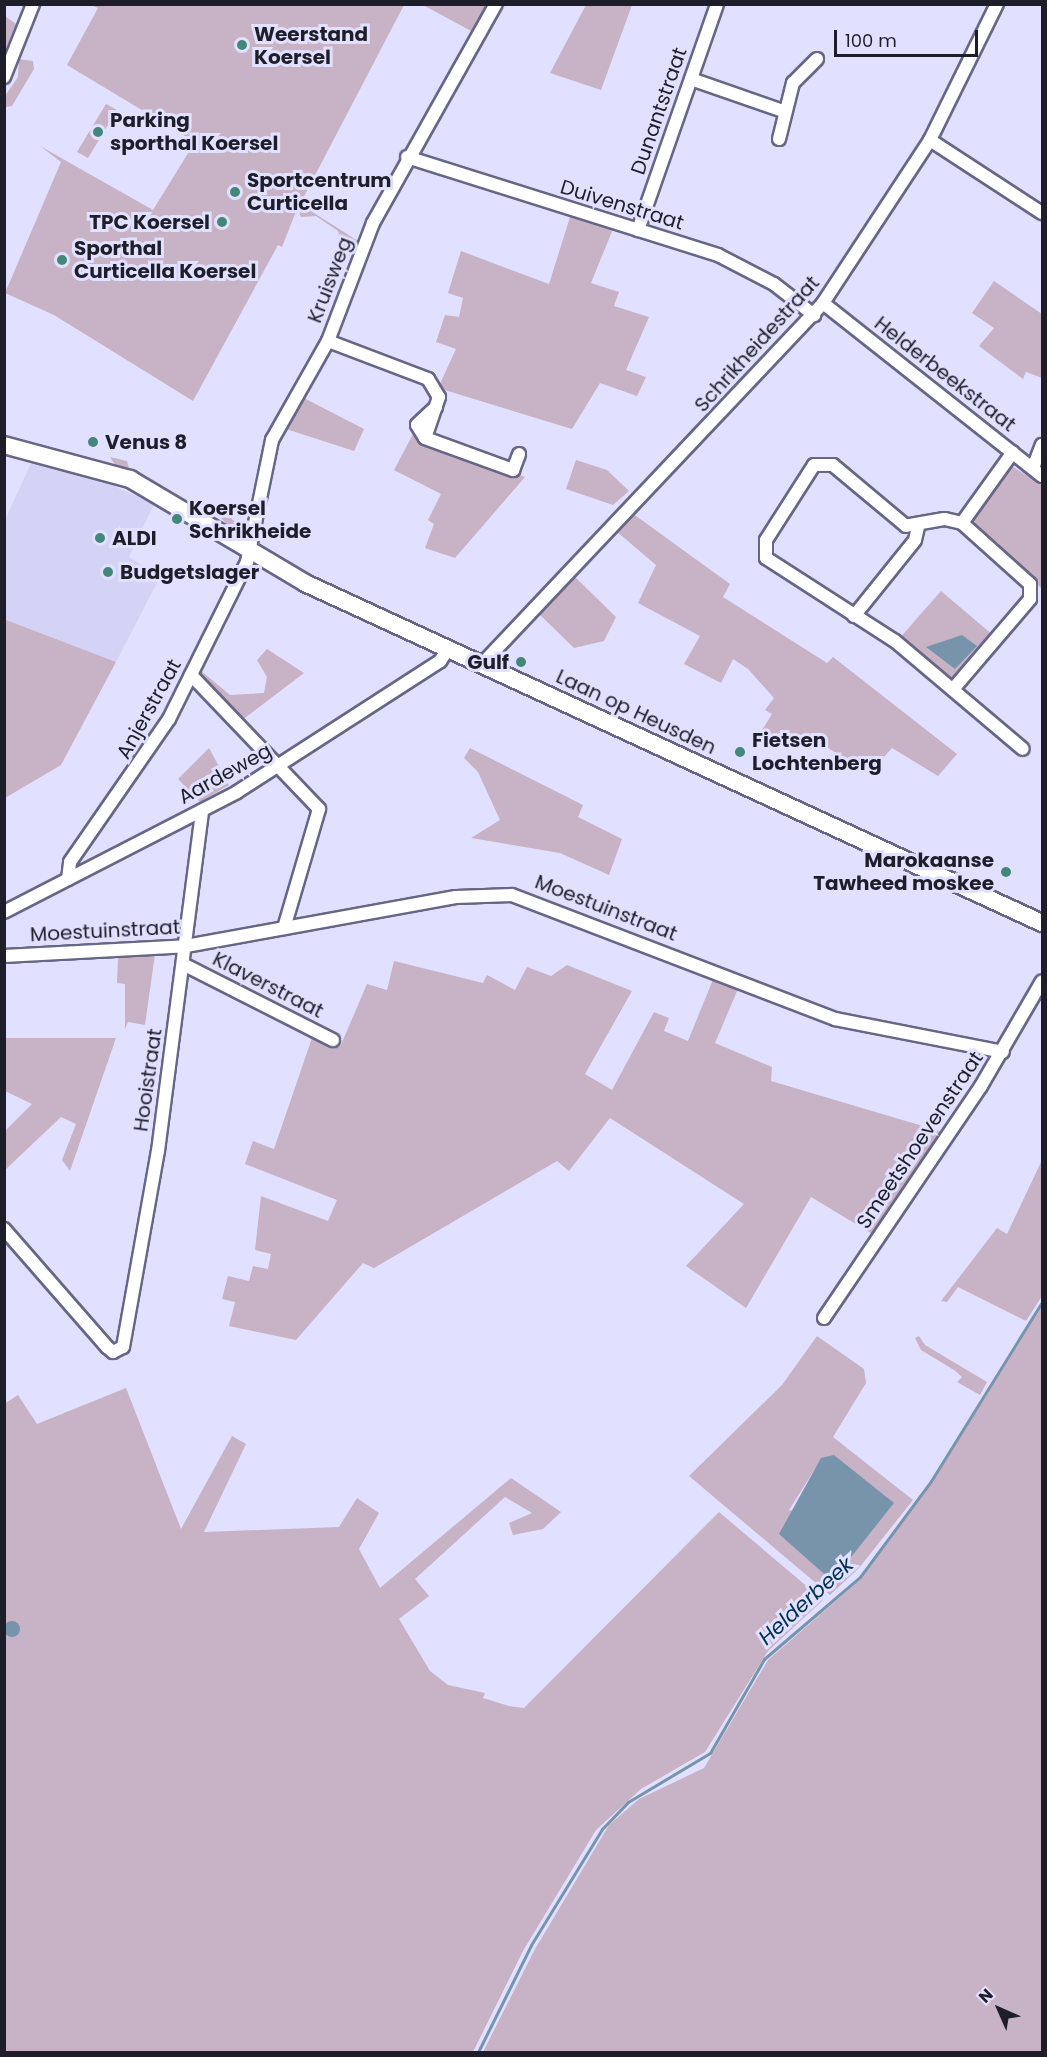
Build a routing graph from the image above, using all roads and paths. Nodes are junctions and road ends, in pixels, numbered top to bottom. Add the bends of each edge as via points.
1 (33, 4) edge
2 (496, 4) edge
3 (717, 4) edge
4 (997, 4) edge
5 (817, 59) dead end
6 (4, 77) edge
7 (691, 79) junction
8 (783, 111) junction
9 (779, 139) dead end
10 (930, 140) junction
11 (407, 158) junction
12 (1042, 213) edge
13 (638, 230) junction
14 (823, 303) junction
15 (814, 315) junction
16 (328, 341) junction
17 (4, 445) edge
18 (1042, 445) edge
19 (1013, 452) junction
20 (519, 454) dead end
21 (1038, 472) edge
22 (962, 523) junction
23 (918, 527) junction
24 (249, 548) junction
25 (854, 616) junction
26 (449, 648) junction
27 (483, 663) junction
28 (191, 675) junction
29 (954, 688) junction
30 (1023, 749) dead end
31 (282, 765) junction
32 (202, 811) junction
33 (68, 879) junction
34 (4, 912) edge
35 (1042, 923) edge
36 (284, 928) junction
37 (186, 946) junction
38 (4, 956) edge
39 (184, 965) junction
40 (1042, 981) edge
41 (333, 1040) dead end
42 (1004, 1052) junction
43 (4, 1229) edge
44 (824, 1318) dead end

1 - 6 street
2 - 11 street, Kruisweg
3 - 7 street, Dunantstraat
4 - 10 street, Schrikheidestraat
5 - 8 street via 796,79
7 - 8 street
7 - 13 street, Dunantstraat
8 - 9 street
10 - 12 street
10 - 14 street, Schrikheidestraat
11 - 13 street, Duivenstraat
11 - 16 street, Kruisweg via 373,223
13 - 15 street, Duivenstraat via 742,265
14 - 15 street, Schrikheidestraat
14 - 19 street, Helderbeekstraat
15 - 27 street, Schrikheidestraat
16 - 20 street via 423,376 436,390 436,407 425,438 513,470
16 - 24 street, Kruisweg via 272,440
17 - 24 street, Laan op Heusden via 130,479
18 - 21 street
19 - 21 street, Helderbeekstraat
19 - 22 street
22 - 23 street via 944,519
22 - 29 street via 1026,579 1032,594
23 - 25 street via 915,540
23 - 25 street via 902,523 829,462 808,472 763,554
24 - 26 street, Laan op Heusden via 305,583
24 - 28 street, Anjerstraat
25 - 29 street
26 - 27 street, Laan op Heusden
26 - 31 street, Aardeweg via 440,661
27 - 35 street, Laan op Heusden
28 - 31 street
28 - 33 street, Anjerstraat via 137,770 70,862
29 - 30 street
31 - 32 street, Aardeweg
31 - 36 street via 312,798 319,816
32 - 33 street, Aardeweg
32 - 37 street, Hooistraat
33 - 34 street, Aardeweg
36 - 37 street, Moestuinstraat
36 - 42 street, Moestuinstraat via 456,897 512,895 835,1019
37 - 38 street, Moestuinstraat
37 - 39 street, Hooistraat
39 - 41 street, Klaverstraat
39 - 43 street, Hooistraat via 126,1339 119,1351 107,1347
40 - 42 street, Smeetshoevenstraat
42 - 44 street, Smeetshoevenstraat

